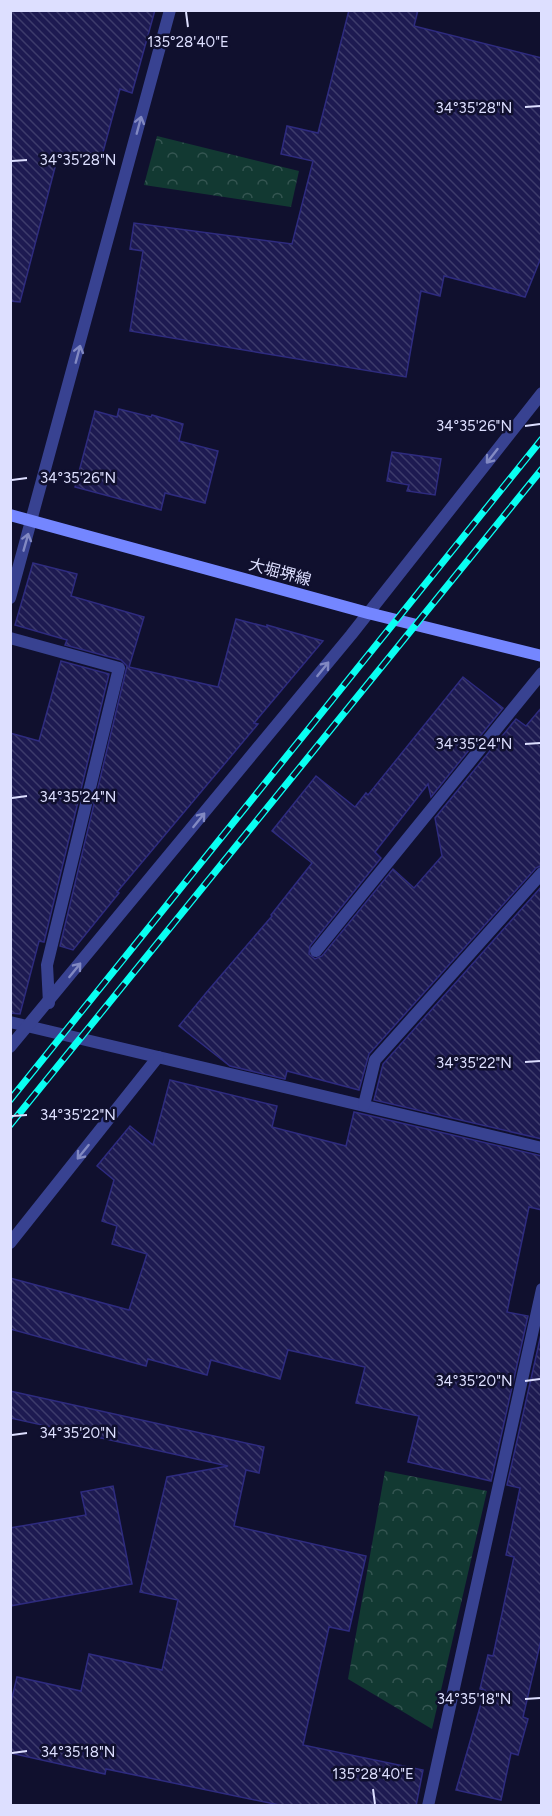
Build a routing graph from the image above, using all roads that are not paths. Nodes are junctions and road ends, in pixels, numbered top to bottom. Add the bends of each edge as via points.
1 (170, 10) edge
2 (542, 393) edge
3 (10, 515) edge
4 (32, 521) junction
5 (10, 598) edge
6 (368, 613) junction
7 (10, 638) edge
8 (542, 657) edge
9 (542, 673) edge
10 (542, 873) edge
11 (316, 951) dead end
12 (48, 1003) junction
13 (10, 1022) edge
14 (28, 1026) junction
15 (10, 1047) edge
16 (158, 1057) junction
17 (364, 1106) junction
18 (542, 1148) edge
19 (10, 1243) edge
20 (542, 1289) edge
21 (428, 1806) edge

4 -> 1 street
2 -> 6 street
3 - 4 main road, 大堀堺線
5 -> 4 street
4 - 6 main road, 大堀堺線
6 - 8 main road, 大堀堺線
12 -> 6 street
7 - 12 street via 120,668 47,965
9 - 11 street
10 - 17 street via 375,1060
12 - 14 street
13 - 14 street
14 - 15 street
14 - 16 street
16 - 17 street
16 -> 19 street
17 - 18 street
20 - 21 street

